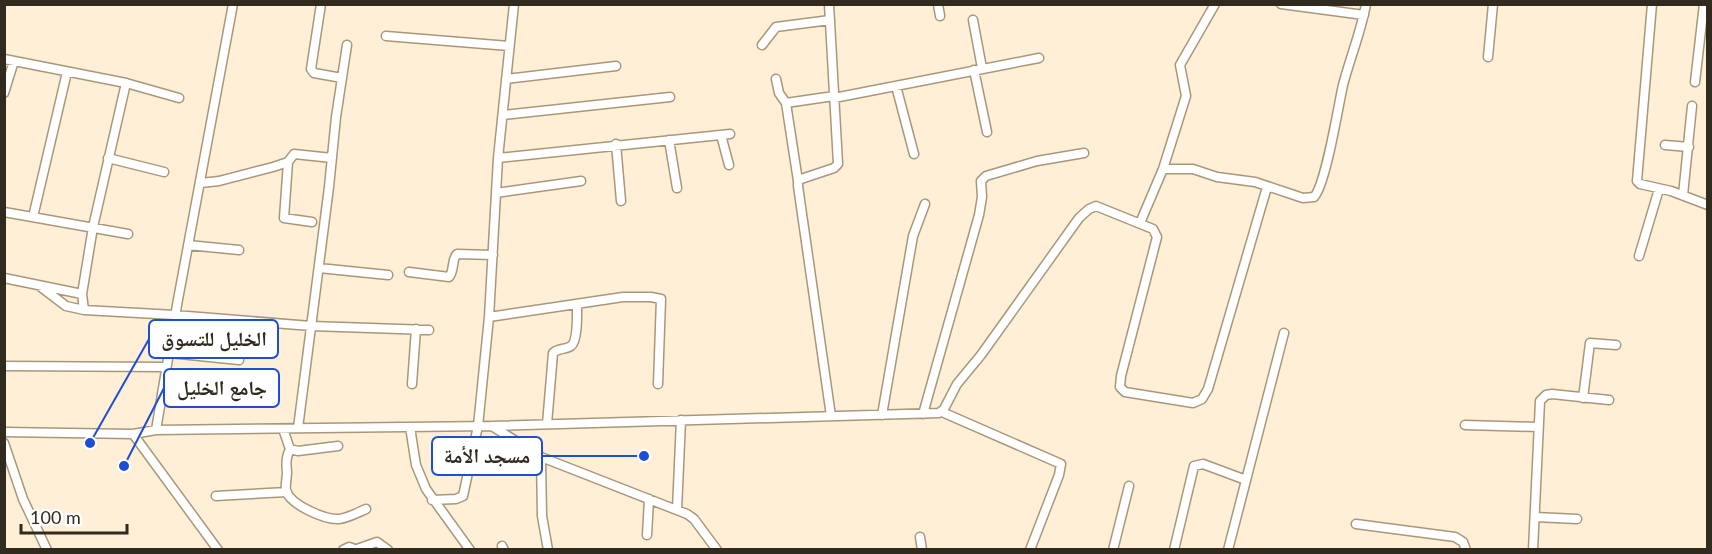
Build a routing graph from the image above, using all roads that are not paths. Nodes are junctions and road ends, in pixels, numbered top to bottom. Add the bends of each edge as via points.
1 (234, 4) edge
2 (321, 4) edge
3 (514, 4) edge
4 (829, 4) edge
5 (938, 4) edge
6 (1204, 4) edge
7 (1215, 4) edge
8 (1281, 4) edge
9 (1366, 4) edge
10 (1493, 4) edge
11 (1652, 4) edge
12 (1704, 4) edge
13 (1364, 15) junction
14 (940, 16) dead end
15 (1208, 16) junction
16 (830, 20) junction
17 (973, 20) dead end
18 (386, 36) dead end
19 (347, 45) dead end
20 (762, 45) dead end
21 (509, 46) junction
22 (1488, 57) dead end
23 (1039, 58) dead end
24 (9, 60) edge
25 (616, 66) dead end
26 (978, 69) junction
27 (67, 72) junction
28 (342, 78) junction
29 (506, 79) junction
30 (776, 79) dead end
31 (1695, 82) dead end
32 (126, 83) junction
33 (896, 86) junction
34 (4, 93) edge
35 (670, 97) dead end
36 (834, 97) junction
37 (179, 98) dead end
38 (786, 103) junction
39 (1692, 106) dead end
40 (503, 115) junction
41 (987, 132) dead end
42 (669, 140) junction
43 (616, 144) junction
44 (1665, 145) dead end
45 (1689, 147) junction
46 (1084, 153) dead end
47 (914, 154) dead end
48 (108, 158) junction
49 (332, 158) junction
50 (498, 158) junction
51 (288, 162) junction
52 (729, 165) dead end
53 (1164, 169) junction
54 (164, 172) dead end
55 (581, 181) dead end
56 (798, 181) junction
57 (201, 183) junction
58 (1268, 187) junction
59 (677, 188) dead end
60 (1659, 189) junction
61 (496, 193) junction
62 (1683, 195) junction
63 (621, 201) dead end
64 (925, 204) dead end
65 (1707, 205) edge
66 (4, 212) edge
67 (33, 217) junction
68 (312, 222) dead end
69 (1140, 223) junction
70 (93, 227) junction
71 (128, 234) dead end
72 (188, 245) junction
73 (239, 249) dead end
74 (492, 255) junction
75 (1639, 256) dead end
76 (319, 268) junction
77 (409, 272) dead end
78 (388, 275) dead end
79 (4, 278) edge
80 (41, 287) junction
81 (82, 294) junction
82 (577, 304) junction
83 (84, 310) junction
84 (175, 315) junction
85 (489, 317) junction
86 (311, 326) junction
87 (416, 329) junction
88 (429, 330) dead end
89 (1284, 333) dead end
90 (1616, 345) dead end
91 (170, 353) junction
92 (239, 360) dead end
93 (4, 366) edge
94 (166, 367) junction
95 (412, 384) dead end
96 (658, 384) dead end
97 (1582, 398) junction
98 (1609, 400) dead end
99 (942, 412) junction
100 (923, 414) junction
101 (882, 415) junction
102 (831, 416) junction
103 (681, 420) junction
104 (547, 424) junction
105 (1465, 425) dead end
106 (478, 426) junction
107 (492, 426) junction
108 (410, 427) junction
109 (1538, 427) junction
110 (298, 428) junction
111 (283, 429) junction
112 (156, 430) junction
113 (4, 432) edge
114 (133, 434) junction
115 (4, 442) edge
116 (338, 446) dead end
117 (290, 449) junction
118 (541, 457) junction
119 (1246, 480) junction
120 (1129, 486) dead end
121 (286, 492) junction
122 (216, 496) dead end
123 (649, 499) junction
124 (432, 500) junction
125 (366, 509) dead end
126 (677, 510) junction
127 (1535, 517) junction
128 (1577, 519) dead end
129 (1356, 524) dead end
130 (647, 535) dead end
131 (921, 537) dead end
132 (47, 549) edge
133 (218, 549) edge
134 (343, 549) edge
135 (357, 549) edge
136 (388, 549) edge
137 (470, 549) edge
138 (548, 549) edge
139 (717, 549) edge
140 (922, 549) edge
141 (1030, 549) edge
142 (1113, 549) edge
143 (1174, 549) edge
144 (1228, 549) edge
145 (1466, 549) edge
146 (1533, 549) edge

1 - 57 street
2 - 28 street via 311,69 314,73
3 - 21 street
4 - 16 street
5 - 14 street
6 - 15 street
7 - 15 street
8 - 13 street
9 - 13 street
10 - 22 street
11 - 60 street via 1637,182
12 - 31 street
13 - 58 street via 1317,194 1308,199
15 - 53 street via 1180,65 1185,96
16 - 20 street via 776,27
16 - 36 street
17 - 26 street
18 - 21 street
19 - 28 street
21 - 29 street
23 - 26 street
24 - 27 street
24 - 34 street
25 - 29 street
26 - 33 street
26 - 41 street
27 - 32 street
27 - 67 street
28 - 49 street
29 - 40 street
30 - 38 street
32 - 37 street
32 - 48 street
33 - 36 street
33 - 47 street
35 - 40 street
36 - 38 street
36 - 56 street via 836,166
38 - 56 street
39 - 45 street
40 - 50 street
42 - 43 street
42 - 52 street via 725,134
42 - 59 street
43 - 50 street
43 - 63 street
44 - 45 street
45 - 62 street
46 - 100 street via 1037,161 986,176 981,181 979,214
48 - 54 street
48 - 70 street
49 - 51 street via 294,153
49 - 76 street
50 - 61 street
51 - 57 street
51 - 68 street via 284,218
53 - 58 street via 1193,169
53 - 69 street
55 - 61 street
56 - 102 street
57 - 72 street
58 - 69 street via 1208,389 1198,402 1146,397 1120,387 1156,244 1155,230
60 - 62 street
60 - 75 street
61 - 74 street
62 - 65 street
64 - 101 street via 913,236
66 - 67 street
67 - 70 street
69 - 99 street via 1100,206 1084,212 957,384
70 - 71 street
70 - 81 street
72 - 73 street
72 - 84 street
74 - 77 street via 457,254 449,276
74 - 85 street
76 - 78 street
76 - 86 street
79 - 80 street
80 - 81 street
80 - 83 street via 66,306
81 - 83 street
82 - 85 street
82 - 96 street via 623,297 661,299
82 - 104 street via 574,342 553,353
83 - 84 street
84 - 86 street
84 - 91 street
85 - 106 street
86 - 87 street
86 - 110 street
87 - 88 street
87 - 95 street
89 - 119 street
90 - 97 street via 1590,344
91 - 92 street
91 - 94 street
93 - 94 street
94 - 112 street
97 - 98 street
97 - 109 street via 1552,394 1542,397
99 - 100 street
99 - 141 street via 1061,464
100 - 101 street
101 - 102 street
102 - 103 street
103 - 104 street
103 - 126 street
104 - 107 street
105 - 109 street
106 - 107 street
106 - 108 street
106 - 124 street via 463,496
107 - 118 street
108 - 110 street
108 - 124 street via 416,465
109 - 127 street
110 - 111 street
111 - 112 street
111 - 117 street
112 - 114 street
113 - 114 street
114 - 133 street
115 - 132 street via 22,499
116 - 117 street via 298,452
117 - 121 street
118 - 123 street
118 - 138 street via 542,516
119 - 143 street via 1203,464 1194,466
119 - 144 street
120 - 142 street
121 - 122 street
121 - 125 street via 304,508 329,518 346,518
123 - 126 street
123 - 130 street
124 - 137 street
126 - 139 street via 693,519
127 - 128 street
127 - 146 street
129 - 145 street via 1455,537
131 - 140 street
134 - 135 street
135 - 136 street via 377,542

